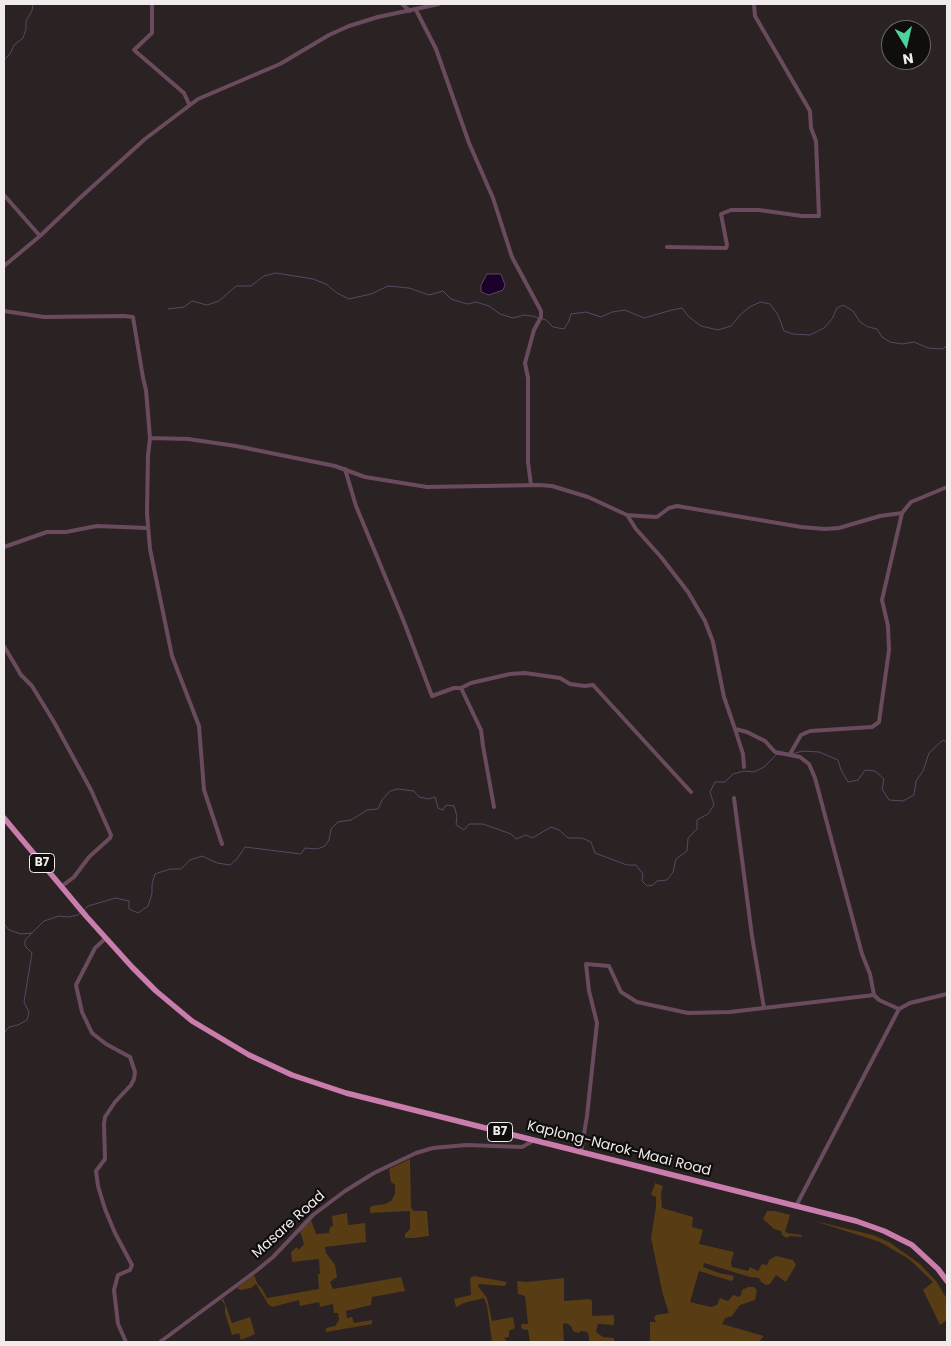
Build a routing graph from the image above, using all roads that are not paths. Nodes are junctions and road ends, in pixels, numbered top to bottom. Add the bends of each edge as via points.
1 (152, 4) edge
2 (402, 4) edge
3 (439, 4) edge
4 (754, 4) edge
5 (416, 10) junction
6 (410, 11) junction
7 (189, 104) junction
8 (4, 196) edge
9 (40, 236) junction
10 (666, 247) dead end
11 (4, 266) edge
12 (4, 311) edge
13 (150, 438) junction
14 (345, 469) junction
15 (531, 485) junction
16 (947, 487) edge
17 (902, 513) junction
18 (627, 515) junction
19 (148, 528) junction
20 (4, 547) edge
21 (4, 646) edge
22 (460, 688) junction
23 (735, 729) junction
24 (790, 754) junction
25 (744, 767) dead end
26 (691, 792) dead end
27 (734, 798) dead end
28 (494, 807) dead end
29 (4, 818) edge
30 (222, 844) dead end
31 (62, 886) junction
32 (106, 938) junction
33 (947, 994) edge
34 (874, 995) junction
35 (764, 1008) junction
36 (899, 1009) junction
37 (533, 1140) junction
38 (581, 1152) junction
39 (796, 1206) junction
40 (947, 1281) edge
41 (126, 1342) edge
42 (160, 1342) edge

1 - 7 street via 152,33 134,50 184,93
2 - 6 street
3 - 5 street
4 - 10 street via 755,16 810,111 816,141 818,216 731,210 721,214 726,248
5 - 6 street
5 - 15 street via 432,40 469,143 493,198 512,257 541,311 525,363
6 - 7 street via 349,26 280,64 210,92
7 - 9 street via 80,197
8 - 9 street
9 - 11 street
12 - 13 street via 44,318 132,317 146,388
13 - 14 street via 188,439 236,446
13 - 19 street
14 - 15 street via 366,477 427,487
14 - 22 street via 356,506 431,695
15 - 18 street via 552,486 579,494
16 - 17 street via 913,501
17 - 18 street via 825,529 677,506 657,517
17 - 24 street via 882,600 889,650 879,722 872,727 810,731 801,735
18 - 23 street via 662,556 705,621
19 - 20 street via 97,526 46,532
19 - 30 street via 157,590 172,656 199,726 204,790
21 - 31 street via 54,722 111,835
22 - 26 street via 525,673 594,686
22 - 28 street via 481,730
23 - 24 street via 765,741 775,752
23 - 25 street
24 - 34 street via 808,761 815,778
27 - 35 street
29 - 31 highway, B7
31 - 32 highway, Kaplong-Narok-Maai Road / B7
32 - 37 highway, Kaplong-Narok-Maai Road / B7 via 173,1007 269,1064 346,1093
32 - 41 street via 95,948 76,985 82,1012 92,1033 130,1057 135,1072 131,1085 105,1117 105,1159 96,1171 105,1209 132,1265 130,1270 118,1276 114,1290 118,1324
33 - 36 street
34 - 35 street
34 - 36 street
35 - 38 street via 688,1013 643,1005 621,992 609,966 586,964 597,1023
36 - 39 street
37 - 38 highway, Kaplong-Narok-Maai Road / B7
37 - 42 street, Masare Road via 522,1147 466,1145 433,1148 374,1173 313,1215 256,1271
38 - 39 highway, Kaplong-Narok-Maai Road / B7
39 - 40 highway, Kaplong-Narok-Maai Road / B7 via 856,1221 895,1236 912,1245

